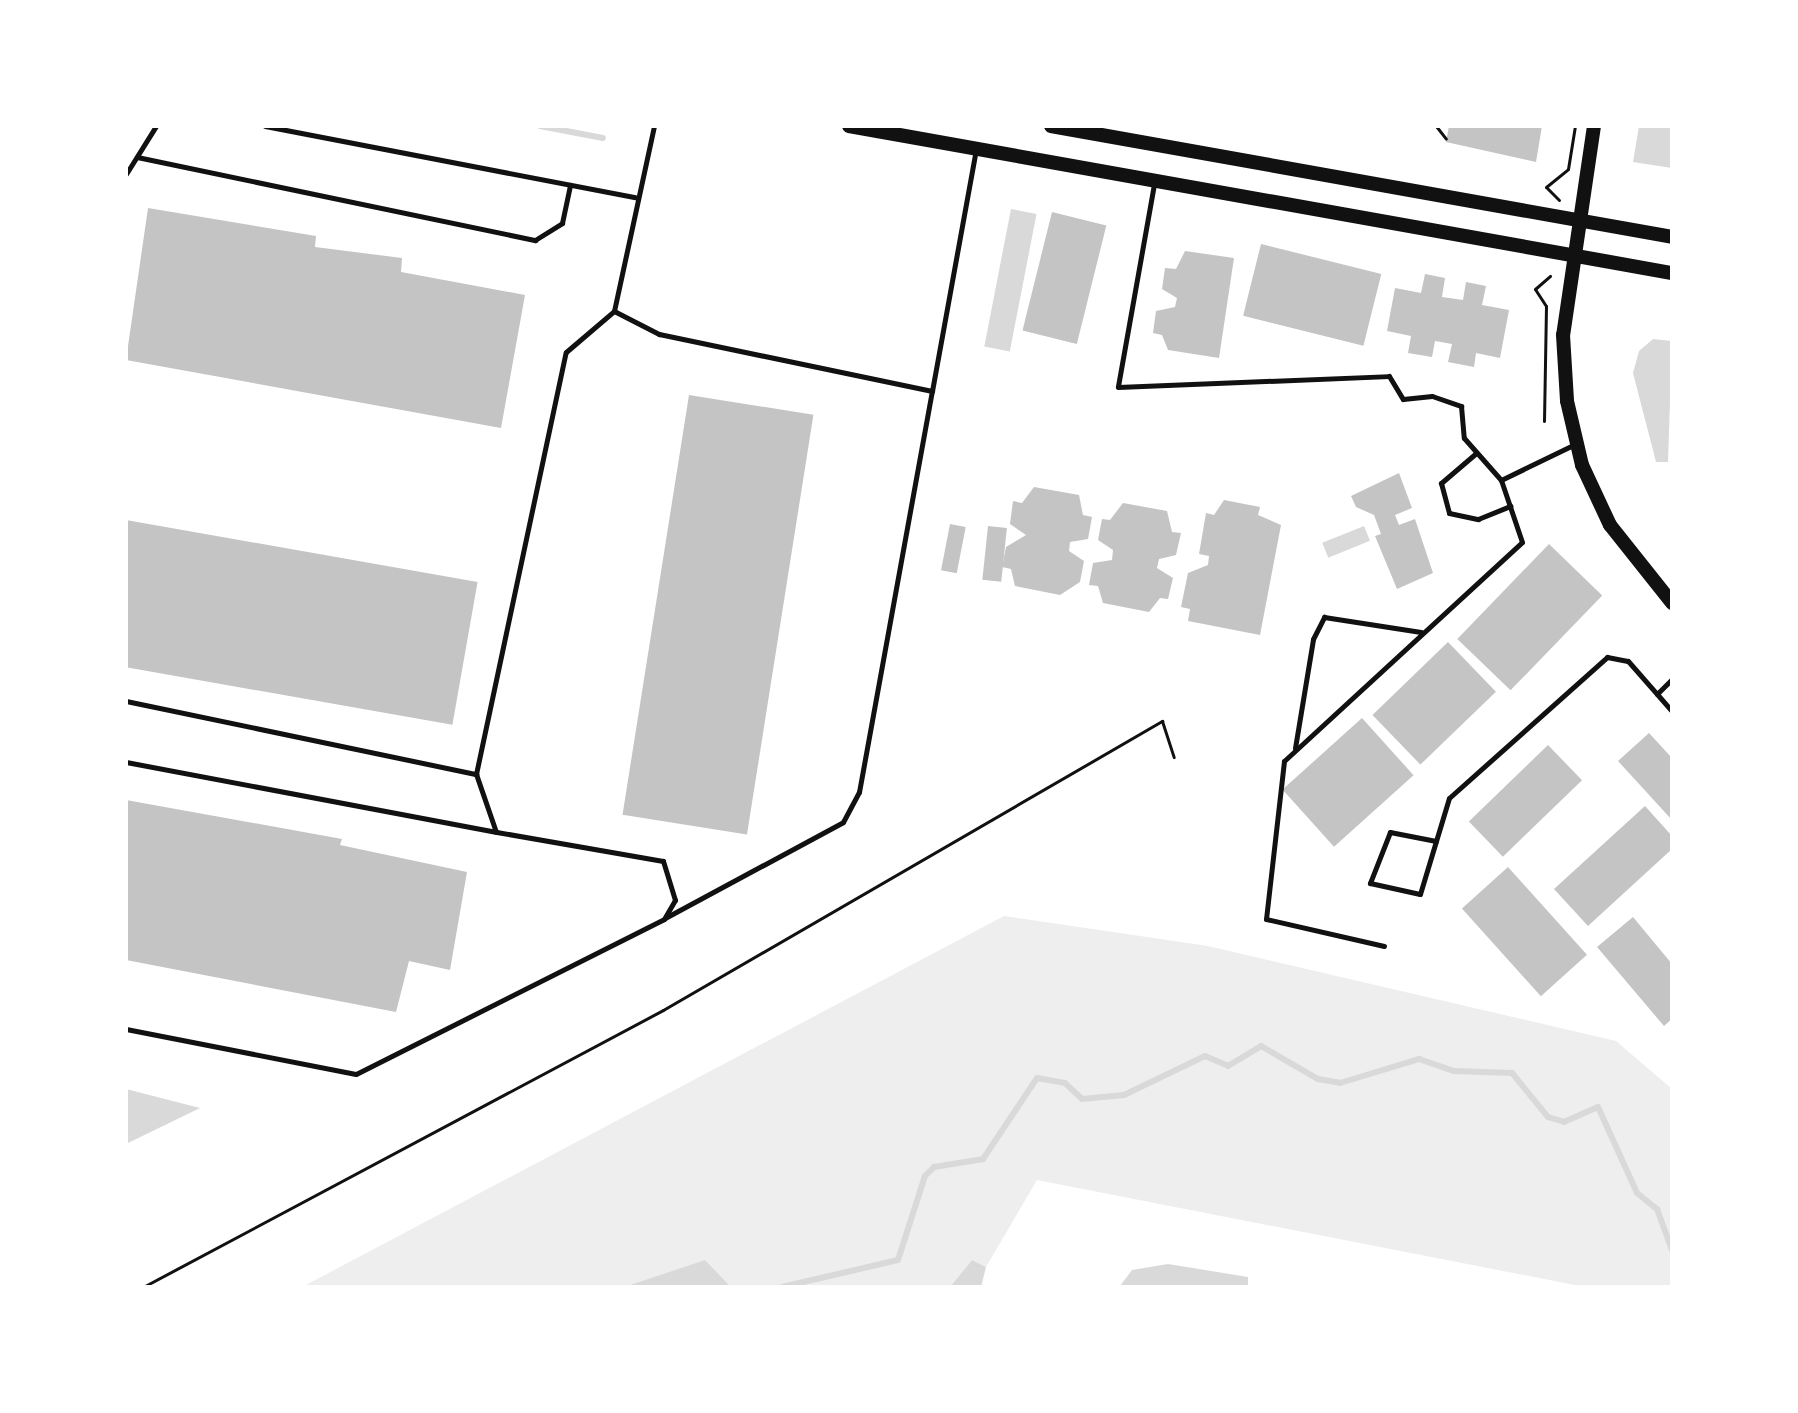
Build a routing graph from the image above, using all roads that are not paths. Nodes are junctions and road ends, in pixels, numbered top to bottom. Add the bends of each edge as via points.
1 (156, 126) edge
2 (265, 126) edge
3 (654, 126) edge
4 (849, 126) edge
5 (1051, 126) edge
6 (1594, 126) edge
7 (976, 149) junction
8 (137, 157) junction
9 (126, 174) edge
10 (1154, 184) junction
11 (570, 185) junction
12 (635, 197) junction
13 (1580, 226) junction
14 (1672, 237) edge
15 (1574, 259) junction
16 (1672, 273) edge
17 (614, 311) junction
18 (932, 391) junction
19 (1576, 443) junction
20 (1475, 454) junction
21 (1501, 480) junction
22 (1511, 506) junction
23 (1672, 603) edge
24 (1422, 633) junction
25 (1672, 679) edge
26 (1657, 694) junction
27 (126, 701) edge
28 (1672, 711) edge
29 (1295, 748) junction
30 (126, 762) edge
31 (476, 774) junction
32 (496, 832) junction
33 (1436, 841) junction
34 (664, 919) junction
35 (1384, 946) dead end
36 (126, 1029) edge

1 - 8 lane
2 - 11 lane
3 - 12 lane
4 - 7 main road
5 - 13 main road
6 - 13 main road
7 - 10 main road
7 - 18 lane
8 - 9 lane
8 - 11 lane via 535,240 562,223
10 - 15 main road
10 - 20 lane via 1118,387 1389,376 1403,399 1432,396 1461,406 1464,438
11 - 12 lane
12 - 17 lane
13 - 14 main road
13 - 15 main road
15 - 16 main road
15 - 19 main road via 1563,335
17 - 18 lane via 659,334
17 - 31 lane via 566,352
18 - 34 lane via 859,792 843,822
19 - 21 lane
19 - 23 main road via 1610,525
20 - 21 lane
20 - 22 lane via 1441,483 1449,513 1478,519
21 - 22 lane
22 - 24 lane via 1522,542
24 - 29 lane
24 - 29 lane via 1324,617 1313,639
25 - 26 lane
26 - 28 lane
26 - 33 lane via 1628,661 1607,657 1449,798
27 - 31 lane
29 - 35 lane via 1284,761 1266,919
30 - 32 lane
31 - 32 lane
32 - 34 lane via 663,861 675,900
33 - 33 lane via 1420,894 1370,883 1390,832
34 - 36 lane via 356,1074

